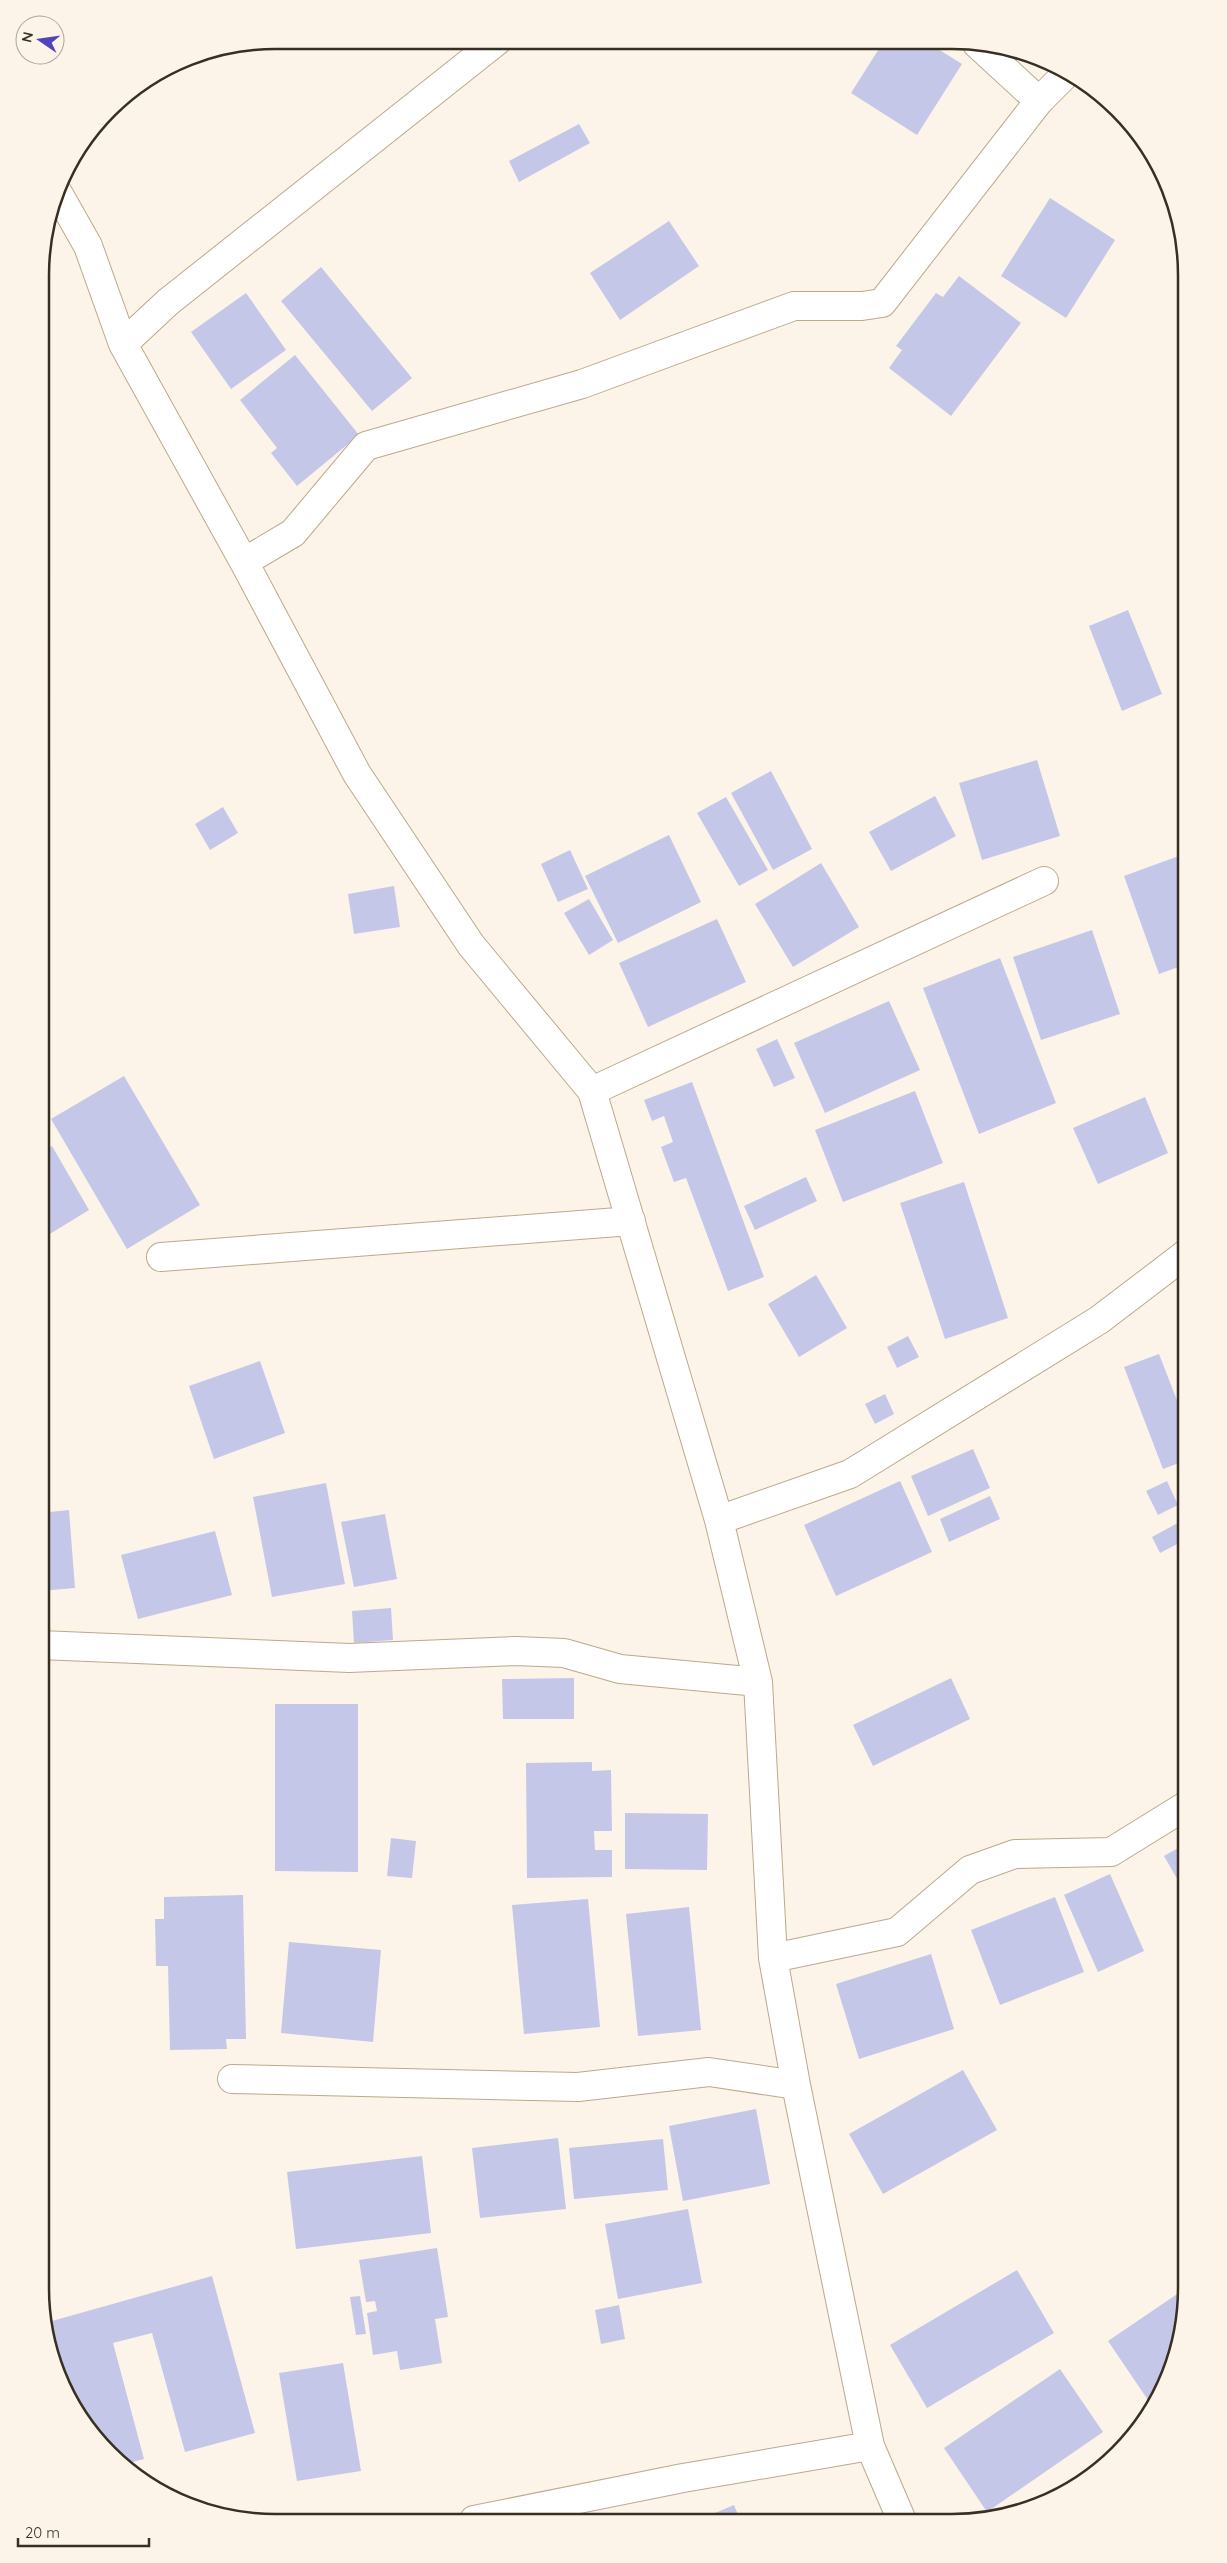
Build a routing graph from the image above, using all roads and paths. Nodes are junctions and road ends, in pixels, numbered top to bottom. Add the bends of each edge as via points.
1 (487, 49) edge
2 (985, 51) edge
3 (1063, 78) edge
4 (1040, 101) junction
5 (62, 200) edge
6 (122, 344) junction
7 (244, 562) junction
8 (1044, 881) dead end
9 (592, 1090) junction
10 (630, 1221) junction
11 (161, 1257) dead end
12 (1178, 1260) edge
13 (719, 1520) junction
14 (49, 1645) edge
15 (758, 1682) junction
16 (1178, 1811) edge
17 (773, 1958) junction
18 (232, 2080) dead end
19 (796, 2085) junction
20 (870, 2446) junction
21 (504, 2514) edge
22 (899, 2514) edge

1 - 6 street via 168,302
2 - 4 street
3 - 4 street
4 - 7 street via 882,303 794,306 582,384 366,446 293,533
5 - 6 street via 88,246
6 - 7 street
7 - 9 street via 358,774 471,945
8 - 9 street
9 - 10 street
10 - 11 street
10 - 13 street
12 - 13 street via 1099,1320 850,1474
13 - 15 street
14 - 15 street via 350,1658 516,1651 564,1653 620,1669
15 - 17 street
16 - 17 street via 1111,1852 1015,1854 970,1870 897,1932
17 - 19 street
18 - 19 street via 578,2087 709,2072
19 - 20 street
20 - 21 street via 683,2478
20 - 22 street

